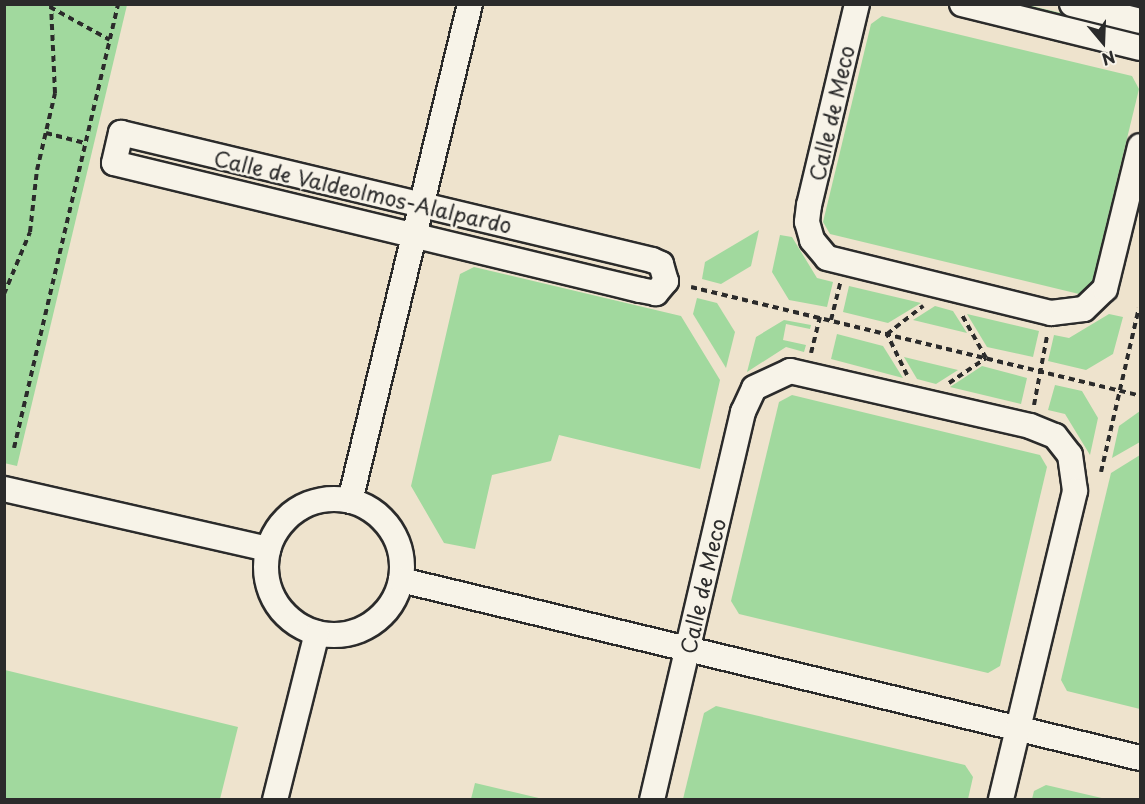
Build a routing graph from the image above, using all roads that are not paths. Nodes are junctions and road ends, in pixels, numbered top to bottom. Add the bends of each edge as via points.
1 (470, 4) edge
2 (857, 4) edge
3 (962, 4) edge
4 (1072, 4) edge
5 (1140, 21) edge
6 (1140, 48) edge
7 (1140, 146) edge
8 (422, 205) junction
9 (414, 238) junction
10 (4, 489) edge
11 (350, 501) junction
12 (268, 549) junction
13 (401, 580) junction
14 (316, 633) junction
15 (686, 649) junction
16 (1019, 730) junction
17 (1140, 758) edge
18 (274, 800) edge
19 (652, 800) edge
20 (1001, 800) edge

1 - 8 street
2 - 7 street, Calle de Meco via 807,222 812,240 827,258 1051,313 1084,309 1105,289
3 - 6 street
4 - 5 street
8 - 9 street
8 - 9 street, Calle de Valdeolmos-Alalpardo via 652,260 661,264 666,281 656,293
8 - 9 street, Calle de Valdeolmos-Alalpardo via 121,133 114,163
9 - 11 street
10 - 12 street
11 - 12 street via 329,499 300,509 277,530
11 - 13 street via 381,517 392,531 402,563
12 - 14 street via 267,580 275,601 289,619
13 - 14 street via 390,606 370,625 344,635
13 - 15 street
14 - 18 street
15 - 16 street
15 - 16 street, Calle de Meco via 743,412 754,388 766,380 779,374 802,373 1030,426 1055,436 1070,455 1075,491
15 - 19 street, Calle de Meco
16 - 17 street
16 - 20 street

